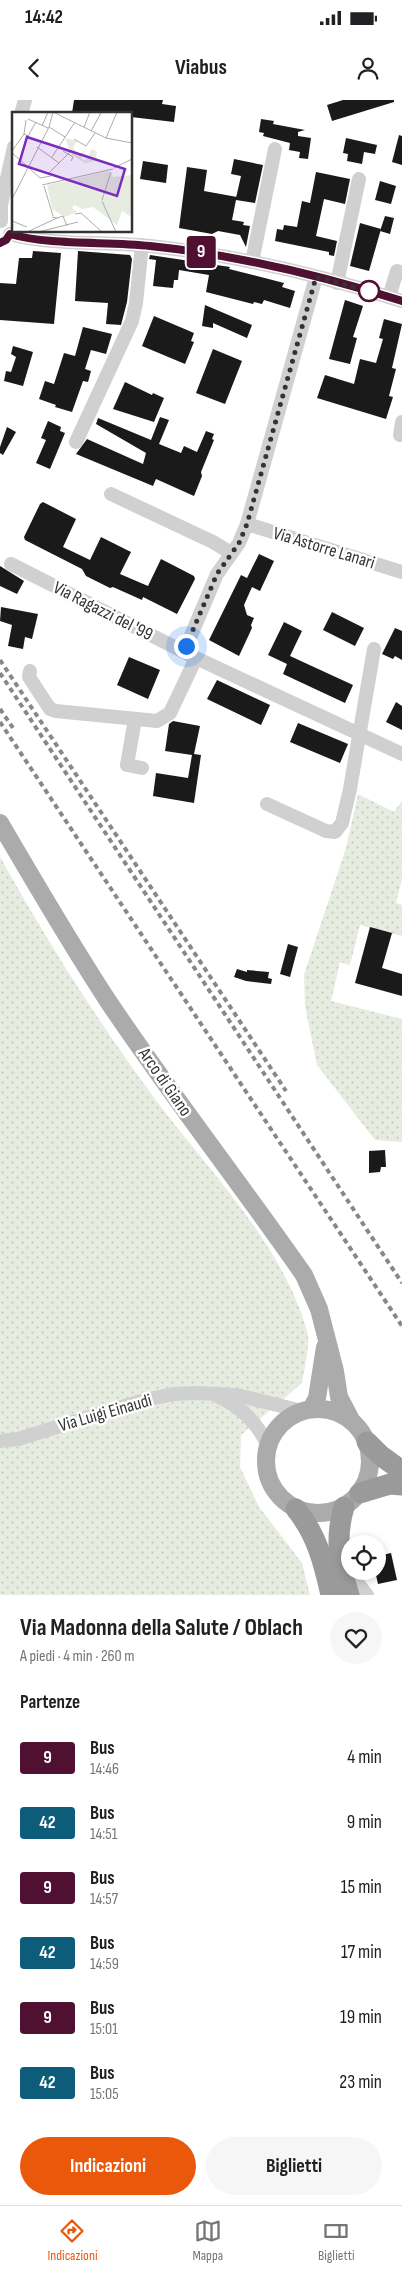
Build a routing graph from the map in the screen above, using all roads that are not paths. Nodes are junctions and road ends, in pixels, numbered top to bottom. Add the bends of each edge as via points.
1 (275, 149) dead end
2 (12, 156) edge
3 (359, 179) dead end
4 (0, 221) edge
5 (5, 238) edge
6 (142, 245) junction
7 (252, 262) junction
8 (402, 273) edge
9 (316, 277) junction
10 (337, 283) junction
11 (395, 299) edge
12 (76, 442) dead end
13 (111, 494) dead end
14 (247, 524) junction
15 (231, 553) junction
16 (11, 564) dead end
17 (402, 572) edge
18 (374, 649) dead end
19 (190, 655) junction
20 (30, 671) dead end
21 (135, 719) junction
22 (360, 735) junction
23 (402, 754) edge
24 (142, 768) dead end
25 (267, 804) dead end
26 (0, 823) edge
27 (326, 1339) junction
28 (212, 1394) junction
29 (307, 1410) junction
30 (351, 1420) junction
31 (0, 1441) edge
32 (367, 1442) junction
33 (268, 1446) junction
34 (402, 1471) edge
35 (402, 1485) edge
36 (360, 1493) junction
37 (344, 1507) junction
38 (296, 1509) junction
39 (338, 1545) junction
40 (331, 1595) edge
41 (349, 1595) edge
42 (367, 1595) edge

1 - 7 street
2 - 4 street
3 - 10 street
4 - 5 street via 8,226
5 - 6 street
6 - 7 street
6 - 12 street via 132,321
7 - 9 street
8 - 11 street via 396,271
9 - 10 street
9 - 14 street
10 - 11 street
13 - 15 street
14 - 15 street
14 - 17 street, Via Astorre Lanari
15 - 19 street via 217,574
16 - 19 street, Via Ragazzi del '99
18 - 22 street
19 - 21 street via 170,713 157,721
19 - 22 street, Via Ragazzi del '99
20 - 21 street via 29,677 50,709
21 - 24 street via 127,766
22 - 23 street, Via Ragazzi del '99
22 - 25 street via 342,823 335,832 326,831
26 - 27 main road, Arco di Giano via 108,1000 304,1275 319,1309
27 - 29 main road, Arco di Giano via 317,1398
27 - 30 main road, Arco di Giano via 339,1397
28 - 29 street, Via Luigi Einaudi via 236,1395
28 - 31 street, Via Luigi Einaudi via 172,1394
28 - 33 street, Via Luigi Einaudi via 232,1403 260,1428
29 - 30 main road via 332,1411
29 - 33 main road via 288,1418 277,1429
30 - 32 main road
32 - 34 highway
32 - 36 main road via 371,1459 368,1477
33 - 38 main road via 266,1464 270,1483 281,1498
35 - 36 highway via 390,1484
36 - 37 main road
37 - 38 main road via 329,1513 312,1514
37 - 39 highway
38 - 40 highway via 317,1544
39 - 41 highway
39 - 42 street via 349,1572

